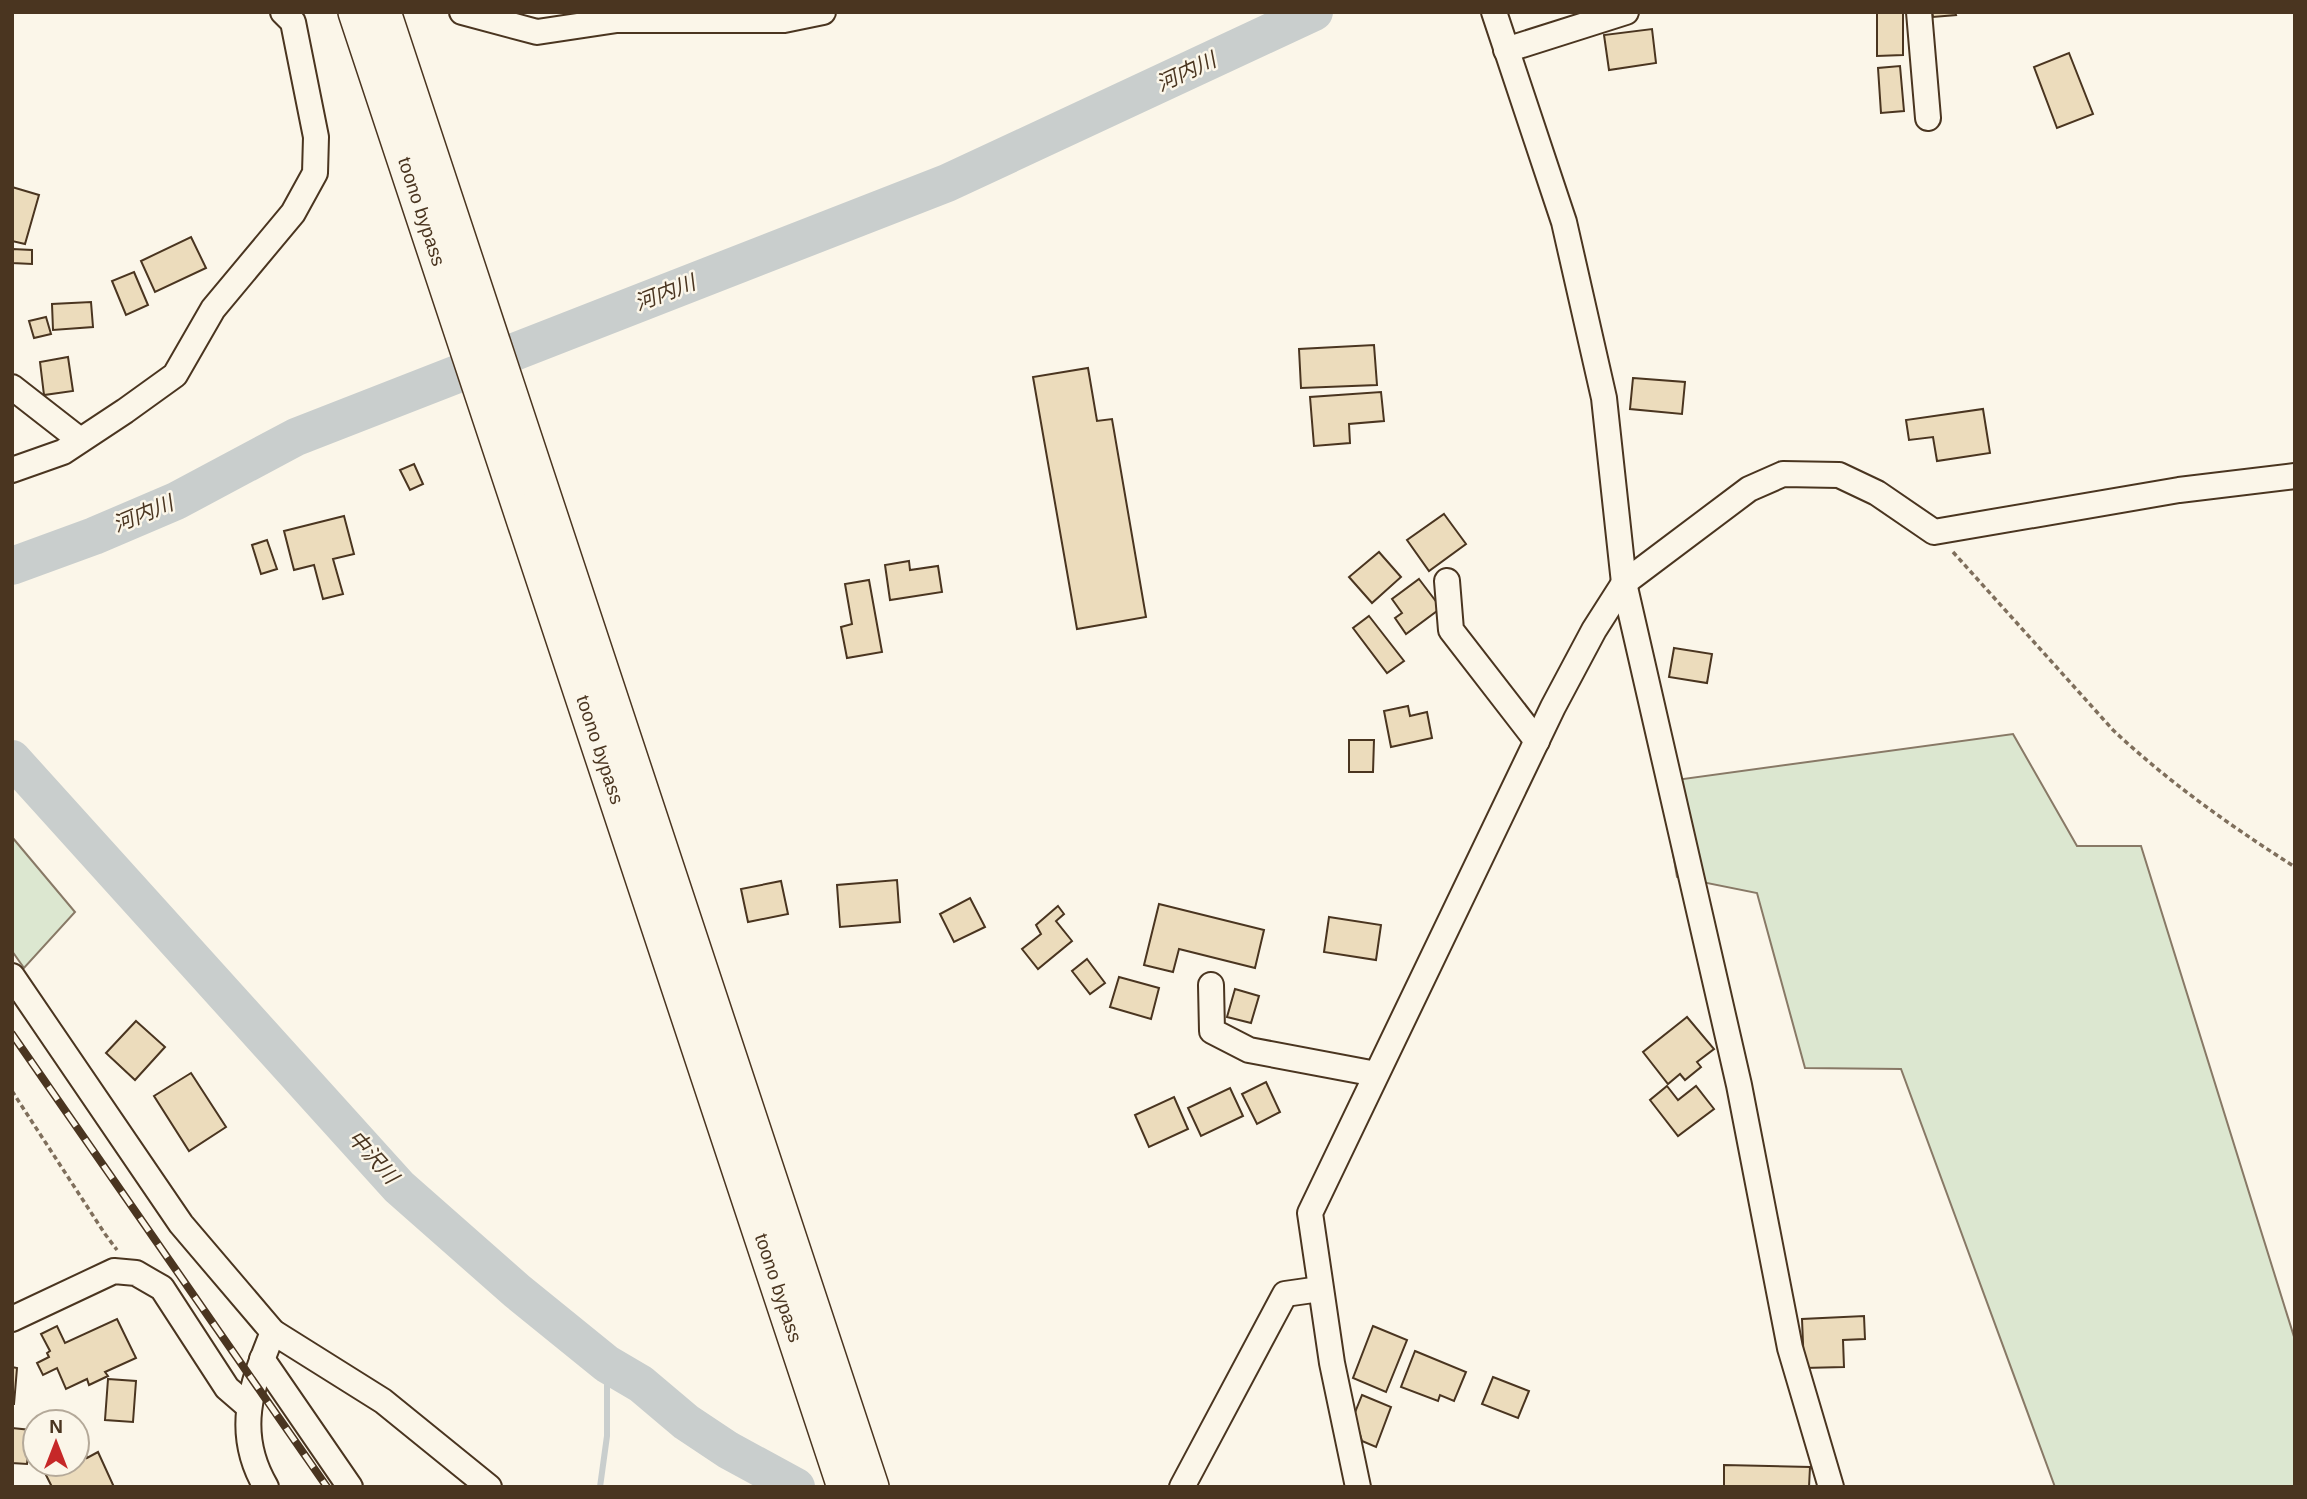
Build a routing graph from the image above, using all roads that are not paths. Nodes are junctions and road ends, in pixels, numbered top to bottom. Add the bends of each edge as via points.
1 (356, 12) edge
2 (383, 12) edge
3 (462, 12) edge
4 (824, 12) edge
5 (1494, 12) edge
6 (1626, 12) edge
7 (1919, 12) edge
8 (295, 16) edge
9 (1506, 50) junction
10 (1928, 118) dead end
11 (453, 263) junction
12 (12, 387) edge
13 (80, 440) junction
14 (12, 470) edge
15 (2295, 476) edge
16 (1447, 581) dead end
17 (1624, 583) junction
18 (1537, 741) junction
19 (12, 976) edge
20 (1211, 985) dead end
21 (1376, 1074) junction
22 (1320, 1289) junction
23 (12, 1319) edge
24 (273, 1332) junction
25 (262, 1359) junction
26 (249, 1407) junction
27 (855, 1477) edge
28 (266, 1487) edge
29 (350, 1487) edge
30 (489, 1487) edge
31 (1182, 1487) edge
32 (1358, 1487) edge
33 (1830, 1487) edge

1 - 11 highway, toono bypass
2 - 11 highway, toono bypass
3 - 4 street via 537,32 617,20 784,20
5 - 9 street
6 - 9 street
7 - 10 street
8 - 13 street via 316,137 315,173 293,213 213,309 175,375
9 - 17 street via 1564,222 1604,398
11 - 27 highway, toono bypass
12 - 13 street
13 - 14 street via 63,452
15 - 17 street via 2179,490 1934,531 1877,493 1839,475 1783,474 1749,489
16 - 18 street via 1451,630
17 - 18 street via 1594,630
17 - 33 street via 1738,1085 1790,1348
18 - 21 street
19 - 24 street via 181,1224
20 - 21 street via 1212,1031 1249,1050
21 - 22 street via 1310,1213
22 - 31 street via 1285,1294
22 - 32 street
23 - 26 street via 114,1271 136,1273 162,1288 228,1388
24 - 25 street
24 - 30 street via 383,1401
25 - 26 street
25 - 29 street
26 - 28 street via 247,1438

